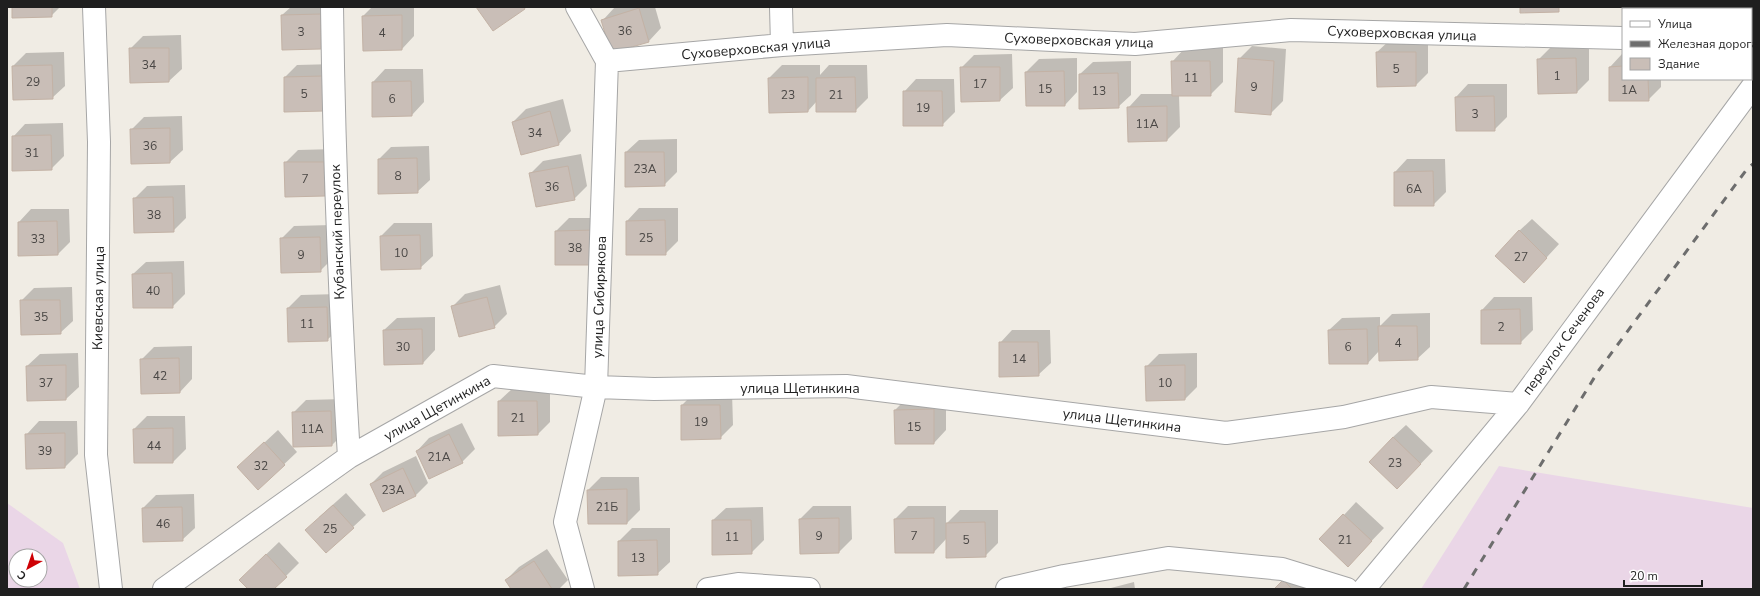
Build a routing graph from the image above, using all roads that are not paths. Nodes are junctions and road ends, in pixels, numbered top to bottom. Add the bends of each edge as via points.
1 (94, 7) edge
2 (332, 7) edge
3 (577, 7) edge
4 (781, 7) edge
5 (1622, 38) edge
6 (782, 45) junction
7 (607, 61) junction
8 (1753, 86) edge
9 (596, 387) junction
10 (1518, 404) junction
11 (349, 457) junction
12 (111, 589) edge
13 (164, 589) edge
14 (582, 589) edge
15 (708, 589) edge
16 (809, 589) edge
17 (1007, 589) edge
18 (1347, 589) edge
19 (1364, 589) edge

1 - 12 street, Киевская улица via 99,142 96,455
2 - 11 street, Кубанский переулок via 333,134
3 - 7 street
4 - 6 street
5 - 6 street, Суховерховская улица via 1291,30 1135,44 947,35
6 - 7 street, Суховерховская улица
7 - 9 street, улица Сибирякова
8 - 10 street, переулок Сеченова
9 - 10 street, улица Щетинкина via 654,389 846,386 1226,432 1344,418 1431,397
9 - 11 street, улица Щетинкина via 493,376
9 - 14 street, улица Сибирякова via 565,522
10 - 19 street, переулок Сеченова
11 - 13 street, улица Щетинкина
15 - 16 street via 738,584
17 - 18 street via 1168,558 1282,569

